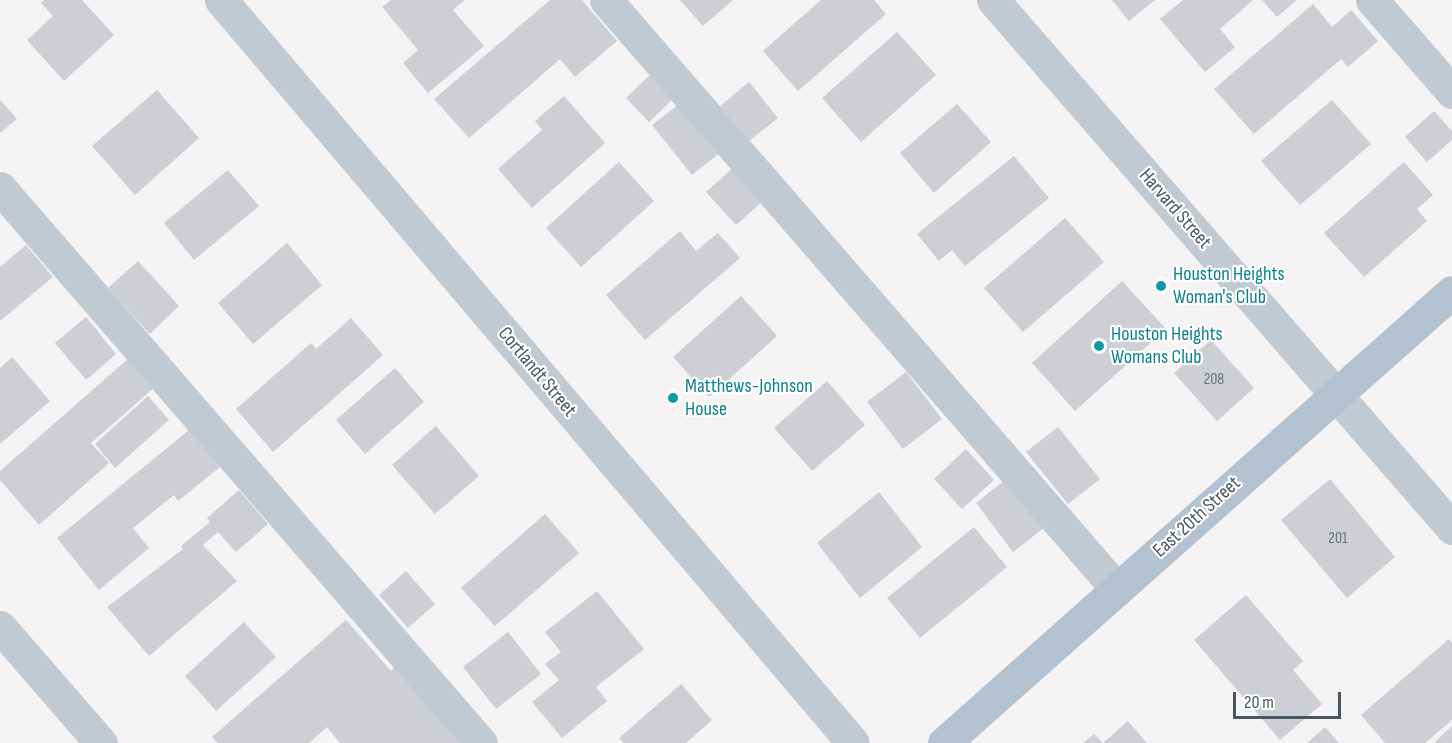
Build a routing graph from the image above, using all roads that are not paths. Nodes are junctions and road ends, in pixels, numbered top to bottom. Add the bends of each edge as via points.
1 (221, 0) edge
2 (606, 0) edge
3 (993, 0) edge
4 (1372, 0) edge
5 (1452, 92) edge
6 (0, 188) edge
7 (1452, 292) edge
8 (1336, 393) junction
9 (1452, 528) edge
10 (1117, 589) junction
11 (0, 627) edge
12 (101, 743) edge
13 (481, 743) edge
14 (853, 743) edge
15 (944, 743) edge

1 - 14 street, Cortlandt Street
2 - 10 street
3 - 8 street, Harvard Street
4 - 5 street
6 - 13 street
7 - 8 main road, East 20th Street
8 - 9 street, Harvard Street
8 - 10 main road, East 20th Street
10 - 15 main road, East 20th Street
11 - 12 street

